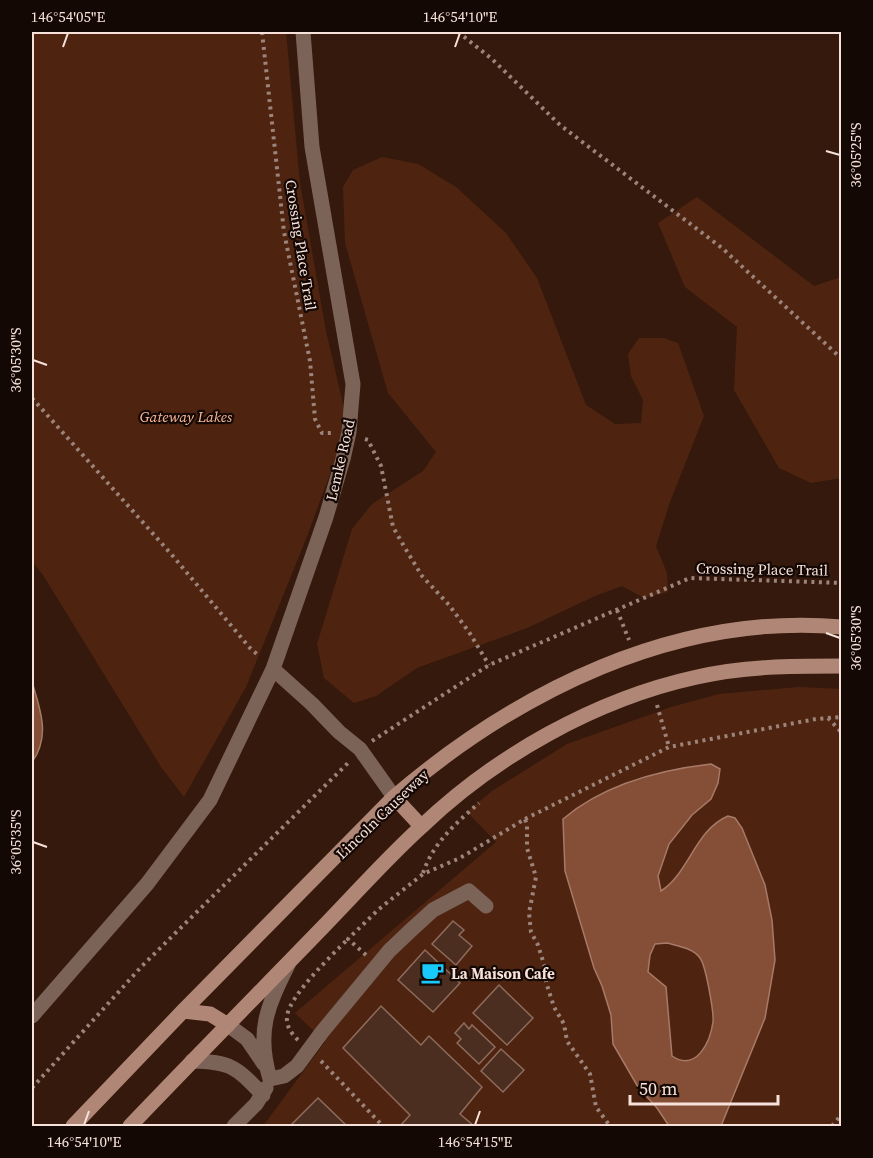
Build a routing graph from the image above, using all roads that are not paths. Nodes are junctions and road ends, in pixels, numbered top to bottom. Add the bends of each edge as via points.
1 (303, 32) edge
2 (842, 627) edge
3 (842, 666) edge
4 (273, 669) junction
5 (394, 798) junction
6 (421, 826) junction
7 (486, 906) dead end
8 (290, 960) junction
9 (183, 1011) junction
10 (32, 1016) edge
11 (228, 1025) junction
12 (192, 1061) junction
13 (268, 1074) junction
14 (263, 1095) junction
15 (73, 1126) edge
16 (130, 1126) edge
17 (234, 1126) edge

1 - 4 street, Lemke Road via 312,147 353,384 349,432 326,518
2 - 5 main road, Lincoln Causeway via 773,626 721,632 650,650 582,675 473,735
3 - 6 main road via 739,670 696,677 592,712 489,770
4 - 5 street via 360,749
4 - 10 street via 210,800 147,885
5 - 6 main road
5 - 9 main road, Lincoln Causeway
6 - 8 main road
7 - 13 street via 469,891 433,910 389,951 297,1066 284,1076
8 - 11 main road
8 - 13 street via 266,1020 262,1041
9 - 11 main road via 210,1014
9 - 15 main road, Lincoln Causeway
11 - 12 main road
11 - 13 street via 246,1039
12 - 14 street via 217,1062 240,1071
12 - 16 main road
13 - 14 street
14 - 17 street

